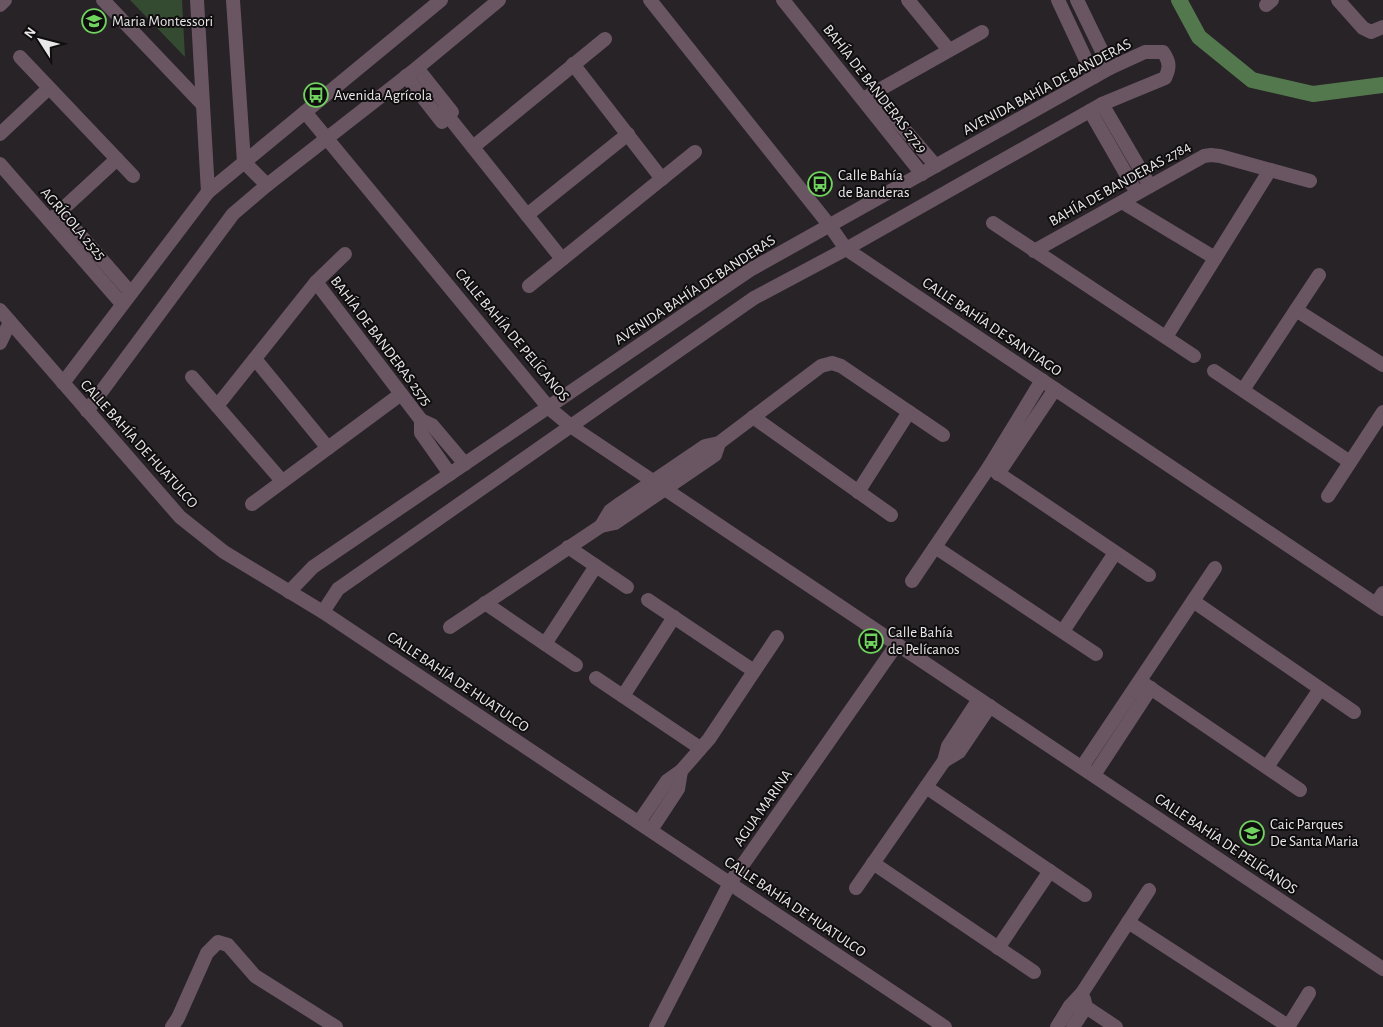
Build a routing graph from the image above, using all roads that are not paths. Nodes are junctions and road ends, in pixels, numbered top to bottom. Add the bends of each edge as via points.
1 (6, 0) edge
2 (103, 0) edge
3 (197, 0) edge
4 (233, 0) edge
5 (442, 0) edge
6 (499, 0) edge
7 (650, 0) edge
8 (784, 0) edge
9 (908, 0) edge
10 (1058, 0) edge
11 (1077, 0) edge
12 (1338, 0) edge
13 (0, 5) edge
14 (1383, 27) edge
15 (982, 32) dead end
16 (604, 39) dead end
17 (949, 50) junction
18 (20, 58) dead end
19 (573, 64) junction
20 (1110, 68) junction
21 (411, 72) junction
22 (1094, 77) junction
23 (49, 88) junction
24 (868, 96) junction
25 (202, 104) junction
26 (1102, 104) junction
27 (1090, 111) junction
28 (304, 112) junction
29 (0, 134) edge
30 (628, 134) junction
31 (327, 140) junction
32 (472, 147) junction
33 (695, 152) dead end
34 (117, 159) junction
35 (244, 162) junction
36 (0, 164) edge
37 (936, 166) junction
38 (1270, 170) junction
39 (922, 174) junction
40 (133, 176) dead end
41 (662, 179) junction
42 (1310, 181) dead end
43 (267, 185) junction
44 (1150, 186) junction
45 (208, 192) junction
46 (1137, 193) junction
47 (1122, 202) junction
48 (527, 215) junction
49 (55, 217) junction
50 (993, 223) dead end
51 (830, 226) junction
52 (846, 248) junction
53 (1034, 251) junction
54 (345, 254) dead end
55 (1215, 258) junction
56 (562, 259) junction
57 (1319, 275) dead end
58 (316, 282) junction
59 (529, 286) dead end
60 (127, 299) junction
61 (0, 310) edge
62 (1296, 310) junction
63 (10, 322) junction
64 (1166, 337) junction
65 (0, 343) edge
66 (1194, 356) dead end
67 (255, 359) junction
68 (1383, 365) edge
69 (1214, 371) dead end
70 (192, 377) dead end
71 (1042, 380) junction
72 (63, 383) junction
73 (1055, 389) junction
74 (1243, 390) junction
75 (401, 394) junction
76 (217, 406) junction
77 (549, 408) junction
78 (87, 411) junction
79 (909, 412) junction
80 (1383, 412) edge
81 (753, 417) junction
82 (421, 420) junction
83 (572, 427) junction
84 (943, 435) dead end
85 (719, 443) junction
86 (328, 448) junction
87 (1350, 462) junction
88 (465, 464) junction
89 (994, 470) junction
90 (450, 474) junction
91 (653, 481) junction
92 (282, 482) junction
93 (665, 489) junction
94 (858, 492) junction
95 (1328, 496) dead end
96 (252, 504) dead end
97 (891, 515) dead end
98 (600, 526) junction
99 (568, 547) junction
100 (935, 547) junction
101 (1115, 553) junction
102 (596, 566) junction
103 (1215, 568) dead end
104 (1149, 575) dead end
105 (912, 581) dead end
106 (627, 586) dead end
107 (290, 592) junction
108 (648, 600) dead end
109 (1193, 602) junction
110 (1381, 602) edge
111 (485, 603) junction
112 (323, 612) junction
113 (674, 617) junction
114 (450, 627) dead end
115 (1063, 631) junction
116 (777, 637) dead end
117 (545, 644) junction
118 (897, 644) junction
119 (1096, 654) dead end
120 (576, 665) dead end
121 (754, 671) junction
122 (596, 678) dead end
123 (1145, 685) junction
124 (1320, 689) junction
125 (623, 696) junction
126 (984, 702) junction
127 (1354, 712) dead end
128 (700, 748) junction
129 (1082, 767) junction
130 (1267, 767) junction
131 (681, 770) junction
132 (1094, 775) junction
133 (926, 787) junction
134 (1300, 790) dead end
135 (639, 822) junction
136 (651, 830) junction
137 (873, 864) junction
138 (1050, 871) junction
139 (730, 883) junction
140 (856, 888) dead end
141 (1149, 890) dead end
142 (1085, 895) dead end
143 (1128, 922) junction
144 (998, 948) junction
145 (1383, 969) edge
146 (1034, 972) dead end
147 (1309, 994) dead end
148 (1084, 1000) junction
149 (1288, 1026) edge
150 (172, 1027) edge
151 (336, 1027) edge
152 (656, 1027) edge
153 (946, 1027) edge
154 (1057, 1027) edge
155 (1073, 1027) edge
156 (1116, 1027) edge

1 - 13 street
2 - 25 street
3 - 25 street
4 - 35 street
5 - 28 street
6 - 21 street
7 - 51 street, CALLE BAHÍA DE SANTIAGO
8 - 24 street, BAHÍA DE BANDERAS 2729
9 - 17 street
10 - 22 street
11 - 20 street
12 - 14 street via 1363,28 1372,32
15 - 17 street
16 - 19 street
17 - 24 street
18 - 23 street
19 - 30 street
19 - 32 street
20 - 22 street, AVENIDA BAHÍA DE BANDERAS
20 - 26 street, AVENIDA BAHÍA DE BANDERAS via 1146,52 1163,52 1169,69 1165,78
21 - 31 street
21 - 32 street via 442,122 444,111
22 - 37 street, AVENIDA BAHÍA DE BANDERAS
23 - 29 street
23 - 34 street
24 - 37 street
24 - 39 street, BAHÍA DE BANDERAS 2729
25 - 45 street
26 - 27 street, AVENIDA BAHÍA DE BANDERAS
26 - 44 street
27 - 46 street
27 - 52 street, AVENIDA BAHÍA DE BANDERAS
28 - 31 street, CALLE BAHÍA DE PELÍCANOS
28 - 35 street
30 - 41 street
30 - 48 street
31 - 43 street
31 - 77 street, CALLE BAHÍA DE PELÍCANOS
32 - 48 street
33 - 41 street
34 - 40 street
34 - 49 street
35 - 43 street
35 - 45 street
36 - 49 street, AGRÍCOLA 2525
37 - 39 street, AVENIDA BAHÍA DE BANDERAS
38 - 42 street, BAHÍA DE BANDERAS 2784
38 - 44 street, BAHÍA DE BANDERAS 2784 via 1211,154
38 - 55 street
39 - 51 street, AVENIDA BAHÍA DE BANDERAS
41 - 56 street
43 - 78 street via 233,214
44 - 46 street, BAHÍA DE BANDERAS 2784
45 - 60 street
46 - 47 street, BAHÍA DE BANDERAS 2784
47 - 53 street, BAHÍA DE BANDERAS 2784
47 - 55 street
48 - 56 street
49 - 60 street, AGRÍCOLA 2525
50 - 53 street
51 - 52 street, CALLE BAHÍA DE SANTIAGO
51 - 77 street, AVENIDA BAHÍA DE BANDERAS via 750,270
52 - 71 street, CALLE BAHÍA DE SANTIAGO
52 - 83 street, AVENIDA BAHÍA DE BANDERAS via 754,298
53 - 64 street
54 - 58 street
55 - 64 street
56 - 59 street
57 - 62 street
58 - 67 street
58 - 75 street, BAHÍA DE BANDERAS 2575
60 - 72 street
61 - 63 street, CALLE BAHÍA DE HUATULCO
62 - 68 street
62 - 74 street
63 - 65 street
63 - 72 street, CALLE BAHÍA DE HUATULCO
64 - 66 street
67 - 76 street
67 - 86 street
69 - 74 street
70 - 76 street
71 - 73 street, CALLE BAHÍA DE SANTIAGO
71 - 89 street
72 - 78 street, CALLE BAHÍA DE HUATULCO
73 - 89 street
73 - 110 street, CALLE BAHÍA DE SANTIAGO
74 - 87 street
75 - 82 street, BAHÍA DE BANDERAS 2575
75 - 86 street
76 - 92 street
77 - 83 street, CALLE BAHÍA DE PELÍCANOS
77 - 88 street, AVENIDA BAHÍA DE BANDERAS
78 - 107 street, CALLE BAHÍA DE HUATULCO via 180,517 224,552
79 - 81 street via 832,363 821,366
79 - 84 street
79 - 94 street
80 - 87 street
81 - 85 street
81 - 94 street
82 - 88 street, BAHÍA DE BANDERAS 2575 via 432,424
82 - 90 street, BAHÍA DE BANDERAS 2575 via 421,432
83 - 91 street, CALLE BAHÍA DE PELÍCANOS
83 - 112 street, AVENIDA BAHÍA DE BANDERAS via 338,589
85 - 91 street via 705,446
85 - 93 street via 715,455
86 - 92 street
87 - 95 street
88 - 90 street, AVENIDA BAHÍA DE BANDERAS
89 - 100 street
89 - 101 street
90 - 107 street, AVENIDA BAHÍA DE BANDERAS via 313,567
91 - 93 street, CALLE BAHÍA DE PELÍCANOS
91 - 98 street via 610,512
92 - 96 street
93 - 98 street via 615,523
93 - 118 street, CALLE BAHÍA DE PELÍCANOS
94 - 97 street
98 - 99 street
99 - 102 street
99 - 111 street
100 - 105 street
100 - 115 street
101 - 104 street
101 - 115 street
102 - 106 street
102 - 117 street
103 - 109 street
107 - 112 street, CALLE BAHÍA DE HUATULCO
108 - 113 street
109 - 123 street
109 - 124 street
111 - 114 street
111 - 117 street
112 - 135 street, CALLE BAHÍA DE HUATULCO
113 - 121 street
113 - 125 street
115 - 119 street
116 - 121 street
117 - 120 street
118 - 126 street, CALLE BAHÍA DE PELÍCANOS
118 - 139 street, AGUA MARINA
121 - 128 street
122 - 125 street
123 - 129 street
123 - 130 street
123 - 132 street
124 - 127 street
124 - 130 street
125 - 128 street
126 - 129 street, CALLE BAHÍA DE PELÍCANOS
126 - 133 street via 959,752 944,761
128 - 131 street
129 - 132 street, CALLE BAHÍA DE PELÍCANOS
130 - 134 street
131 - 135 street via 667,781
131 - 136 street via 678,789
132 - 145 street, CALLE BAHÍA DE PELÍCANOS
133 - 137 street
133 - 138 street
135 - 136 street, CALLE BAHÍA DE HUATULCO
136 - 139 street, CALLE BAHÍA DE HUATULCO
137 - 140 street
137 - 144 street
138 - 142 street
138 - 144 street
139 - 152 street, AGUA MARINA
139 - 153 street, CALLE BAHÍA DE HUATULCO
141 - 143 street
143 - 148 street
143 - 149 street
144 - 146 street
147 - 149 street
148 - 154 street via 1070,1006
148 - 155 street
148 - 156 street
150 - 151 street via 207,954 218,942 228,945 255,976

